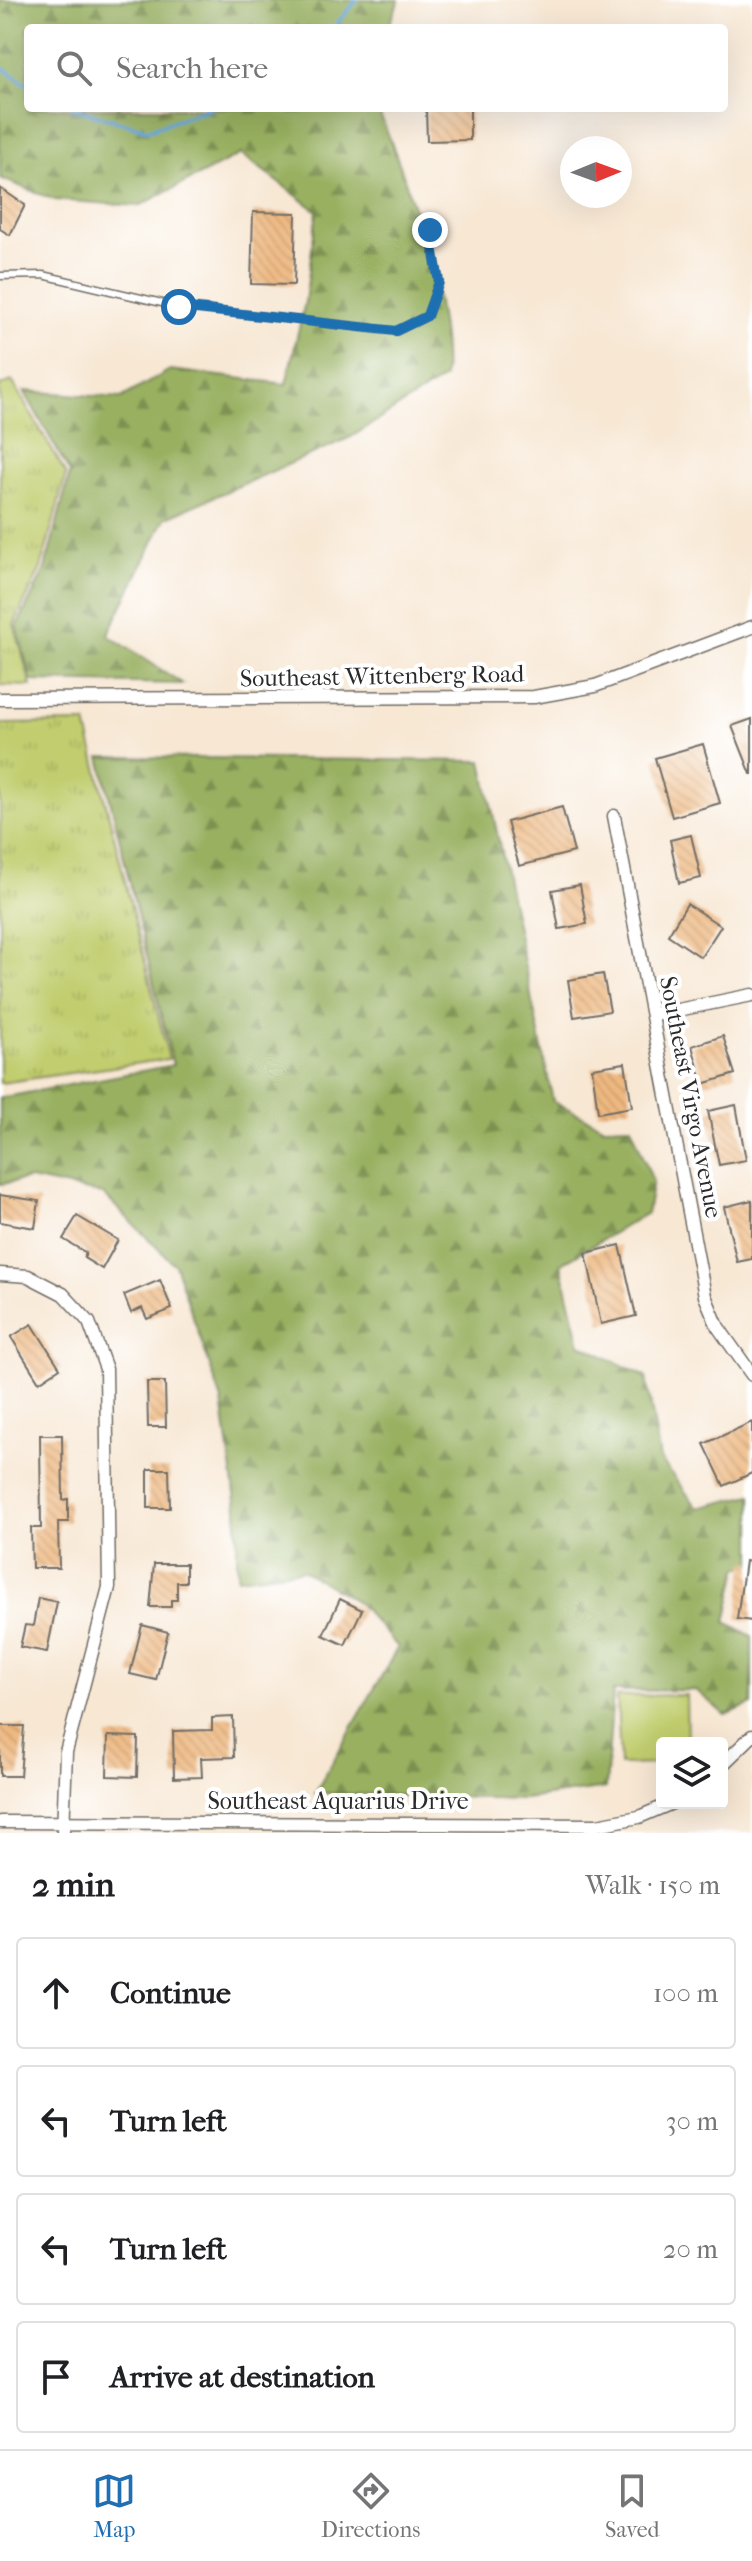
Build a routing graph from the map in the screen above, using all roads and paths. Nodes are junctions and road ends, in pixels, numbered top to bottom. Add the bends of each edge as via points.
1 (430, 230) dead end
2 (0, 276) edge
3 (752, 627) edge
4 (0, 699) edge
5 (614, 816) dead end
6 (752, 995) edge
7 (653, 1015) junction
8 (0, 1274) edge
9 (752, 1375) edge
10 (752, 1736) edge
11 (728, 1759) edge
12 (658, 1809) edge
13 (0, 1822) edge
14 (63, 1828) edge

1 - 2 lane via 439,282 427,316 396,331 179,307 43,275
3 - 4 street, Southeast Wittenberg Road via 595,686 534,697
5 - 7 street, Southeast Virgo Avenue
6 - 7 street
7 - 9 street, Southeast Virgo Avenue via 705,1296 718,1327
8 - 14 street via 28,1276 63,1294 89,1322 106,1369 109,1587 66,1752
10 - 11 street
12 - 14 street, Southeast Aquarius Drive via 597,1825
13 - 14 street, Southeast Aquarius Drive

